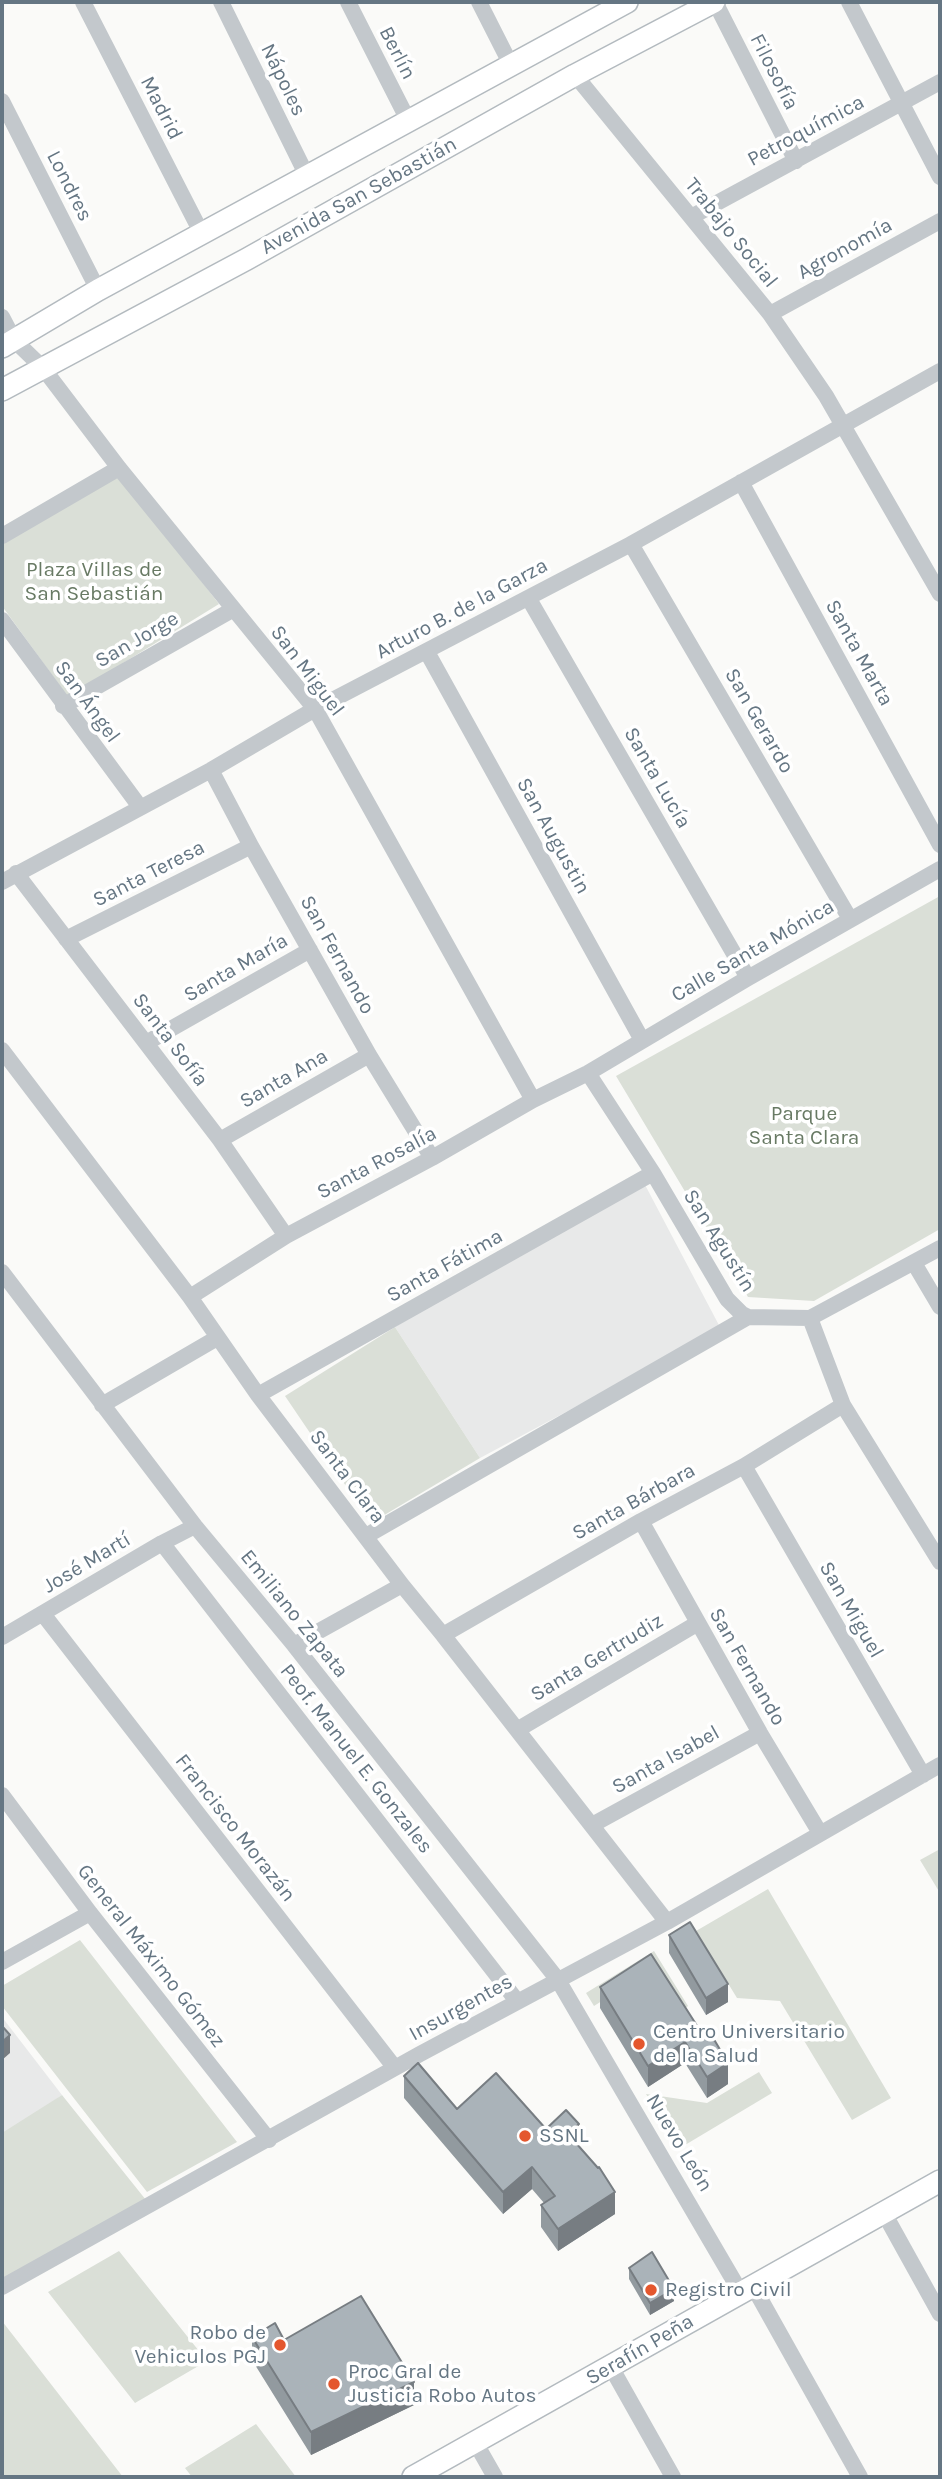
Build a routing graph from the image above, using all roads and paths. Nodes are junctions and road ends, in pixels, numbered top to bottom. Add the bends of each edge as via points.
1 (83, 2) edge
2 (221, 2) edge
3 (348, 2) edge
4 (479, 2) edge
5 (715, 2) edge
6 (849, 2) edge
7 (614, 5) edge
8 (512, 67) junction
9 (575, 75) junction
10 (940, 82) edge
11 (2, 101) edge
12 (902, 103) junction
13 (409, 122) junction
14 (796, 160) junction
15 (940, 177) edge
16 (308, 178) junction
17 (691, 217) junction
18 (940, 221) edge
19 (202, 234) junction
20 (99, 290) junction
21 (769, 314) junction
22 (2, 317) edge
23 (8, 344) edge
24 (43, 368) junction
25 (940, 371) edge
26 (2, 390) edge
27 (843, 426) junction
28 (118, 468) junction
29 (741, 482) junction
30 (2, 536) edge
31 (631, 544) junction
32 (940, 594) edge
33 (529, 599) junction
34 (232, 610) junction
35 (2, 620) edge
36 (427, 652) junction
37 (63, 706) junction
38 (315, 709) junction
39 (211, 770) junction
40 (140, 807) junction
41 (940, 845) edge
42 (251, 846) junction
43 (940, 869) edge
44 (9, 877) edge
45 (850, 919) junction
46 (66, 939) junction
47 (310, 950) junction
48 (748, 978) junction
49 (642, 1040) junction
50 (146, 1043) junction
51 (2, 1050) edge
52 (369, 1055) junction
53 (588, 1073) junction
54 (533, 1100) junction
55 (220, 1140) junction
56 (432, 1158) junction
57 (653, 1173) junction
58 (286, 1236) junction
59 (940, 1248) edge
60 (914, 1263) junction
61 (2, 1272) edge
62 (190, 1297) junction
63 (940, 1307) edge
64 (748, 1317) junction
65 (810, 1318) junction
66 (217, 1338) junction
67 (258, 1395) junction
68 (102, 1405) junction
69 (844, 1405) junction
70 (744, 1466) junction
71 (641, 1521) junction
72 (195, 1527) junction
73 (366, 1536) junction
74 (162, 1543) junction
75 (940, 1562) edge
76 (402, 1585) junction
77 (43, 1614) junction
78 (698, 1623) junction
79 (4, 1632) edge
80 (443, 1635) junction
81 (294, 1646) junction
82 (517, 1730) junction
83 (760, 1733) junction
84 (940, 1765) edge
85 (923, 1775) junction
86 (2, 1796) edge
87 (592, 1825) junction
88 (820, 1833) junction
89 (90, 1913) junction
90 (667, 1922) junction
91 (2, 1962) edge
92 (558, 1980) junction
93 (517, 2001) junction
94 (395, 2068) junction
95 (269, 2140) junction
96 (940, 2181) edge
97 (884, 2213) junction
98 (2, 2287) edge
99 (747, 2289) junction
100 (940, 2314) edge
101 (611, 2367) junction
102 (475, 2442) junction
103 (413, 2477) edge
104 (495, 2477) edge
105 (673, 2477) edge
106 (860, 2477) edge

1 - 19 street, Madrid
2 - 16 street, Nápoles
3 - 13 street, Berlín
4 - 8 street
5 - 9 main road, Avenida San Sebastián
5 - 14 street, Filosofía
6 - 12 street
7 - 8 main road, Avenida San Sebastián
8 - 13 main road, Avenida San Sebastián
9 - 17 street, Trabajo Social
9 - 24 main road, Avenida San Sebastián via 247,260
10 - 12 street, Petroquímica
11 - 20 street, Londres
12 - 14 street, Petroquímica
12 - 15 street
13 - 16 main road, Avenida San Sebastián
14 - 17 street, Petroquímica
16 - 19 main road, Avenida San Sebastián
17 - 21 street, Trabajo Social
18 - 21 street, Agronomía
19 - 20 main road, Avenida San Sebastián
20 - 23 main road, Avenida San Sebastián
21 - 27 street, Trabajo Social
22 - 23 street, San Miguel
23 - 24 street, San Miguel
24 - 26 main road, Avenida San Sebastián
24 - 28 street, San Miguel
25 - 27 street, Arturo B. de la Garza
27 - 29 street, Arturo B. de la Garza
27 - 32 street, Trabajo Social
28 - 30 street
28 - 34 street, San Miguel
29 - 31 street, Arturo B. de la Garza
29 - 41 street, Santa Marta
31 - 33 street, Arturo B. de la Garza
31 - 45 street, San Gerardo
33 - 36 street, Arturo B. de la Garza
33 - 48 street, Santa Lucía
34 - 37 street, San Jorge
34 - 38 street, San Miguel
35 - 37 street, San Ángel
36 - 38 street, Arturo B. de la Garza
36 - 49 street, San Augustin
37 - 40 street, San Ángel
38 - 39 street, Arturo B. de la Garza
38 - 54 street, San Miguel
39 - 40 street, Arturo B. de la Garza
39 - 42 street, San Fernando
40 - 44 street, Arturo B. de la Garza
42 - 46 street, Santa Teresa
42 - 47 street, San Fernando
43 - 45 street, Calle Santa Mónica
44 - 46 street, Santa Sofía
45 - 48 street, Calle Santa Mónica
46 - 50 street, Santa Sofía
47 - 50 street, Santa María
47 - 52 street, San Fernando
48 - 49 street, Calle Santa Mónica
49 - 53 street, Calle Santa Mónica
50 - 55 street, Santa Sofía
51 - 62 street, Santa Clara
52 - 55 street, Santa Ana
52 - 56 street, San Fernando
53 - 54 street, Santa Rosalía
53 - 57 street, San Agustín
54 - 56 street, Santa Rosalía
55 - 58 street, Santa Sofía
56 - 58 street, Santa Rosalía
57 - 64 street, San Agustín via 727,1299
57 - 67 street, Santa Fátima
58 - 62 street, Santa Rosalía
59 - 60 street
60 - 63 street
60 - 65 street
61 - 68 street, Emiliano Zapata
62 - 66 street, Santa Clara
64 - 65 street, San Agustín
64 - 73 street
65 - 69 street
66 - 67 street, Santa Clara
66 - 68 street
67 - 73 street, Santa Clara
68 - 72 street, Emiliano Zapata
69 - 70 street, Santa Bárbara
69 - 75 street
70 - 71 street, Santa Bárbara
70 - 85 street, San Miguel
71 - 78 street, San Fernando
71 - 80 street, Santa Bárbara
72 - 74 street, José Martí
72 - 81 street, Emiliano Zapata
73 - 76 street, Santa Clara
74 - 77 street, José Martí
74 - 93 street, Peof. Manuel E. Gonzales
76 - 80 street, Santa Clara
76 - 81 street
77 - 79 street, José Martí
77 - 94 street, Francisco Morazán
78 - 82 street, Santa Gertrudiz
78 - 83 street, San Fernando
80 - 82 street, Santa Clara
81 - 92 street, Emiliano Zapata
82 - 87 street, Santa Clara
83 - 87 street, Santa Isabel
83 - 88 street, San Fernando
84 - 85 street, Insurgentes
85 - 88 street, Insurgentes
86 - 89 street, General Máximo Gómez
87 - 90 street, Santa Clara
88 - 90 street, Insurgentes
89 - 91 street
89 - 95 street, General Máximo Gómez
90 - 92 street, Insurgentes
92 - 93 street, Insurgentes
92 - 99 street, Nuevo León
93 - 94 street, Insurgentes
94 - 95 street, Insurgentes
95 - 98 street, Insurgentes
96 - 97 main road, Serafín Peña
97 - 99 main road, Serafín Peña
97 - 100 street
99 - 101 main road, Serafín Peña
99 - 106 street, Nuevo León
101 - 102 main road, Serafín Peña
101 - 105 street
102 - 103 main road, Serafín Peña
102 - 104 street

